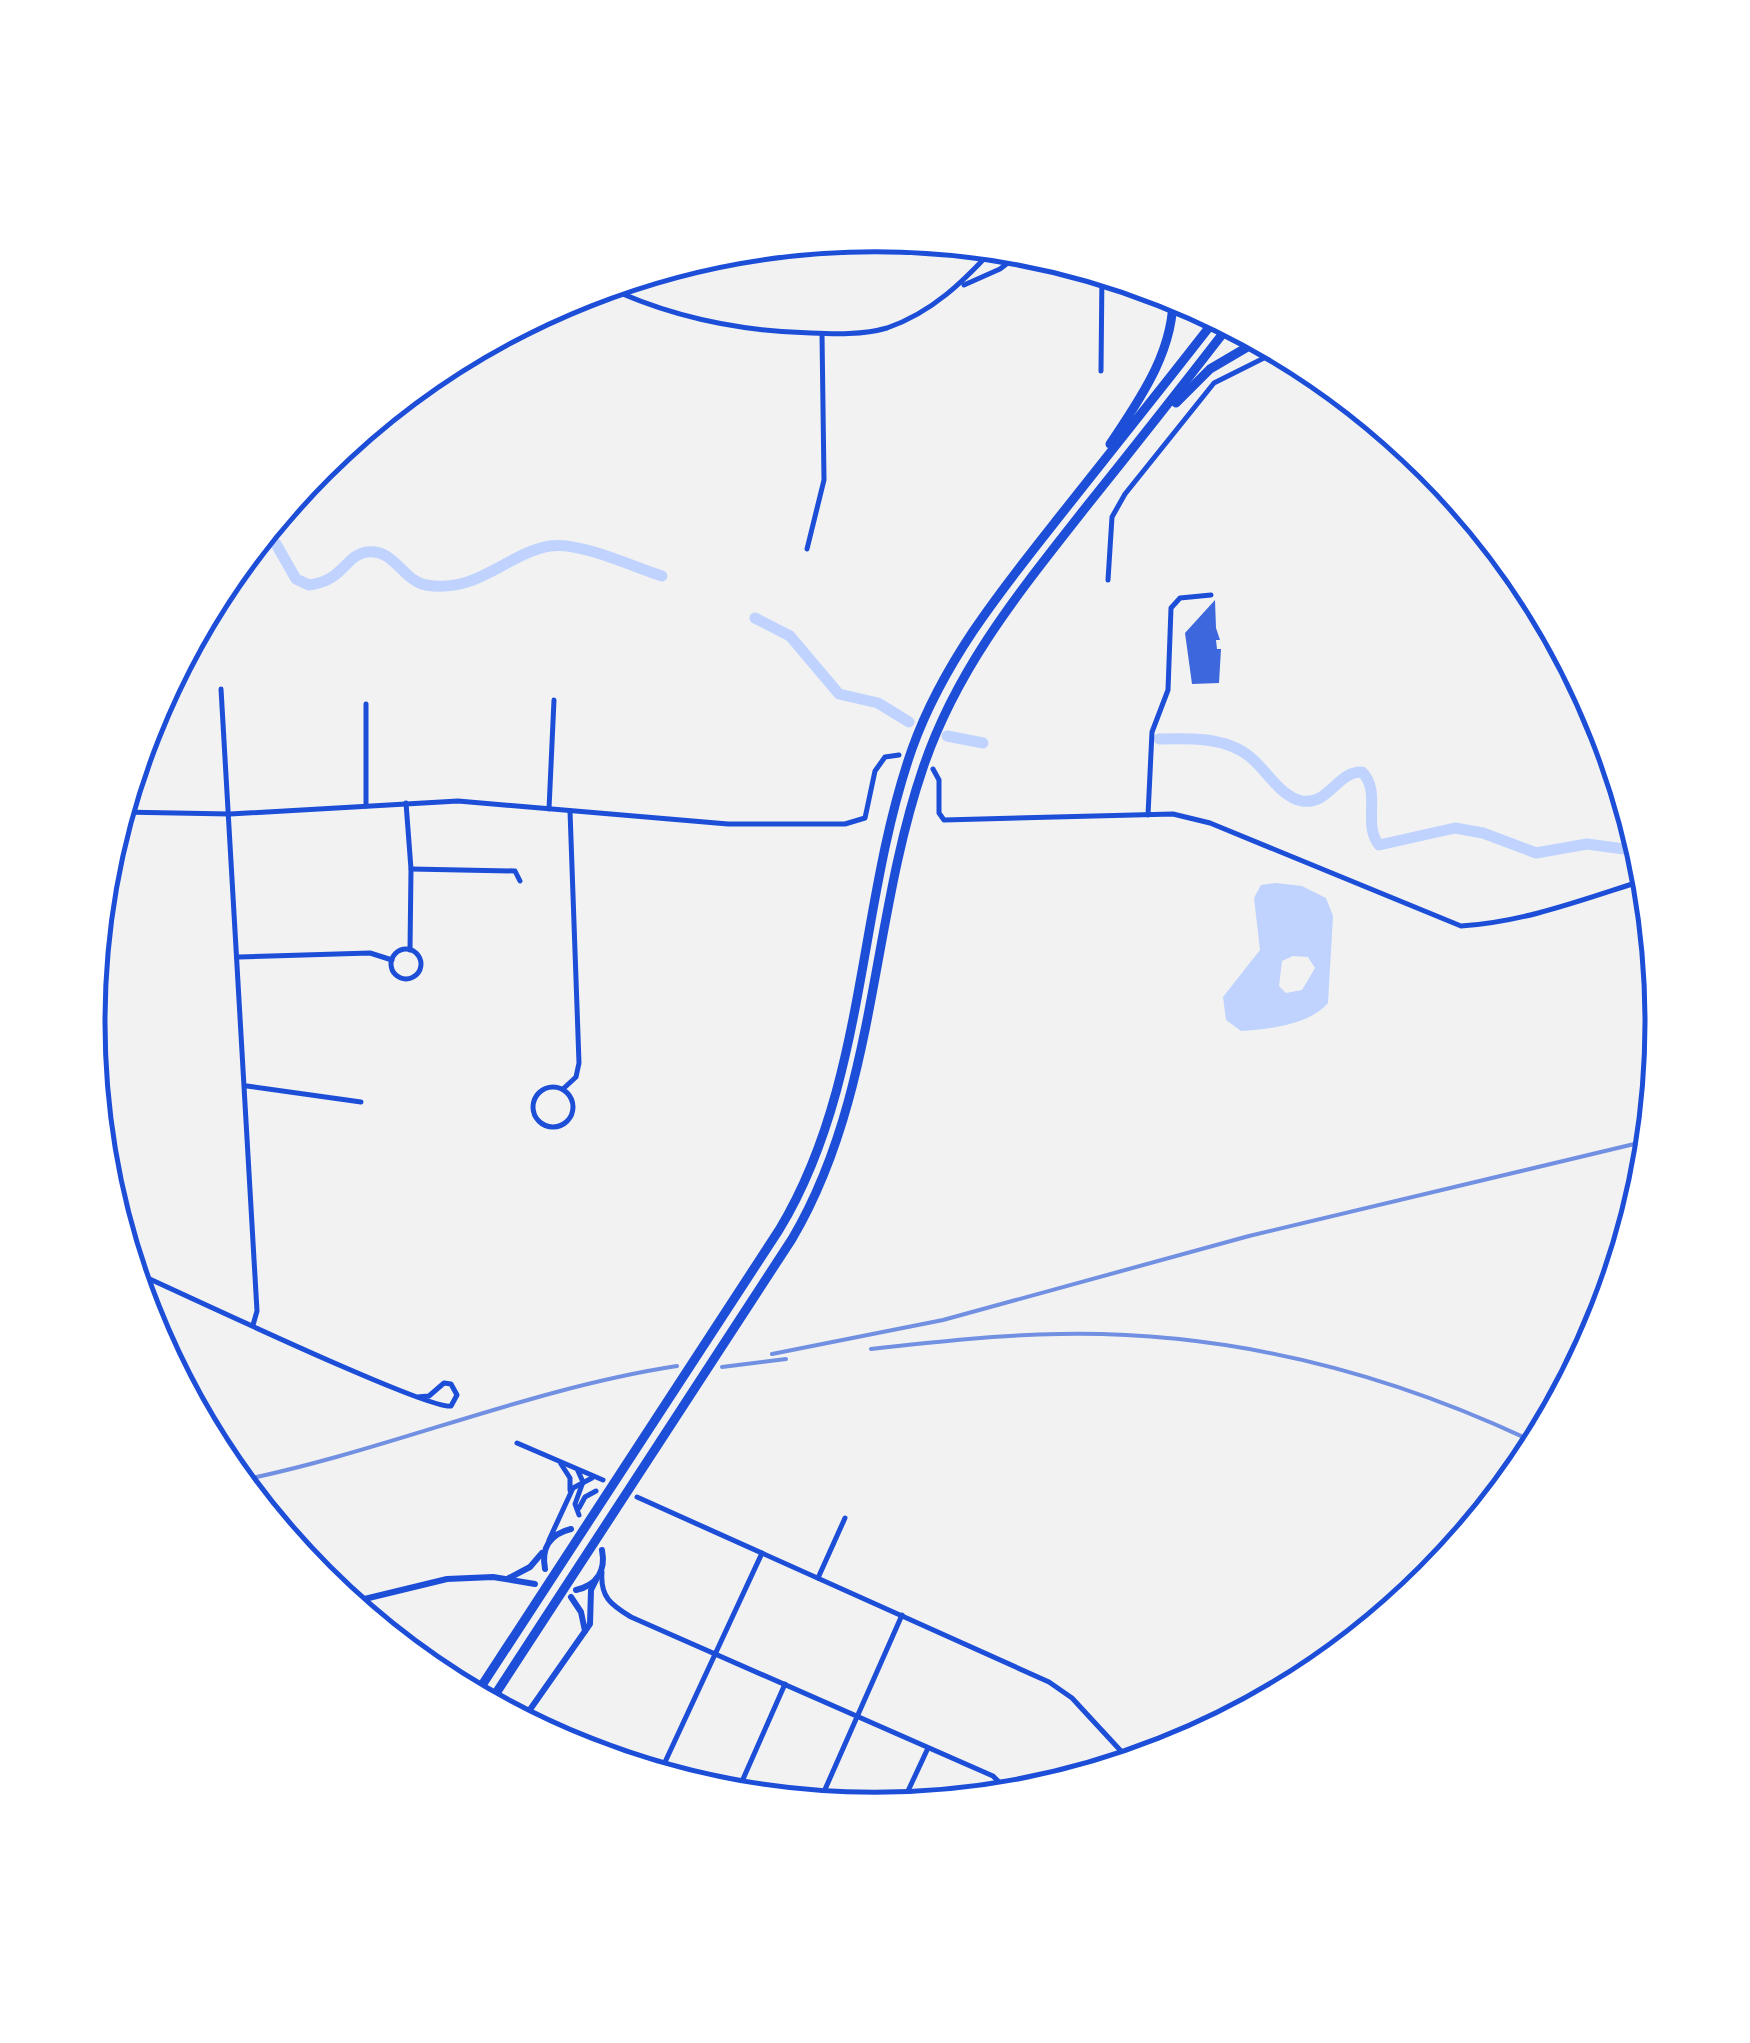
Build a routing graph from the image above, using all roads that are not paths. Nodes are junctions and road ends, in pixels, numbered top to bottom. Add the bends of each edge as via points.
1 (984, 259) edge
2 (1008, 263) edge
3 (961, 286) junction
4 (1102, 286) edge
5 (622, 294) edge
6 (1174, 312) edge
7 (1209, 328) edge
8 (822, 334) junction
9 (1223, 335) edge
10 (1247, 348) edge
11 (1265, 358) edge
12 (1101, 372) dead end
13 (1124, 460) junction
14 (1069, 505) junction
15 (807, 549) dead end
16 (1108, 580) dead end
17 (1211, 596) dead end
18 (221, 689) dead end
19 (554, 700) dead end
20 (366, 704) dead end
21 (899, 755) dead end
22 (933, 768) dead end
23 (406, 803) junction
24 (366, 806) junction
25 (549, 809) junction
26 (570, 810) junction
27 (134, 812) edge
28 (230, 814) junction
29 (1148, 815) junction
30 (411, 869) junction
31 (520, 881) dead end
32 (1632, 884) edge
33 (410, 950) junction
34 (239, 957) junction
35 (392, 960) junction
36 (247, 1086) junction
37 (563, 1089) junction
38 (361, 1102) dead end
39 (150, 1279) edge
40 (254, 1326) junction
41 (416, 1397) junction
42 (517, 1442) dead end
43 (559, 1462) junction
44 (573, 1465) junction
45 (582, 1481) junction
46 (596, 1491) dead end
47 (569, 1494) junction
48 (637, 1497) dead end
49 (845, 1518) dead end
50 (571, 1529) dead end
51 (547, 1544) junction
52 (602, 1550) dead end
53 (762, 1553) junction
54 (603, 1568) junction
55 (544, 1570) dead end
56 (507, 1578) junction
57 (818, 1578) junction
58 (596, 1580) junction
59 (535, 1584) dead end
60 (365, 1599) edge
61 (902, 1615) junction
62 (585, 1632) junction
63 (715, 1654) junction
64 (483, 1684) edge
65 (785, 1684) junction
66 (497, 1692) edge
67 (530, 1710) edge
68 (856, 1716) junction
69 (928, 1748) junction
70 (1122, 1751) edge
71 (665, 1762) edge
72 (743, 1780) edge
73 (999, 1781) edge
74 (824, 1790) edge
75 (908, 1791) edge

1 - 3 street
2 - 3 street
3 - 8 street via 886,328
4 - 12 street
5 - 8 street via 712,325
6 - 14 highway via 1138,402
7 - 14 highway
8 - 15 street via 824,480
9 - 13 highway
10 - 13 highway via 1202,376
11 - 16 street via 1211,386 1125,494 1111,525
13 - 66 highway via 996,623 944,713 910,812 845,1116 792,1239
14 - 64 highway via 971,632 918,733 895,810 834,1100 807,1176 779,1230
17 - 29 street via 1179,598 1171,608 1168,690 1151,736
18 - 28 street
19 - 25 street
20 - 24 street
21 - 26 street via 878,764 868,814 856,823 728,824
22 - 29 street via 939,813 947,821
23 - 24 street
23 - 25 street
23 - 30 street
24 - 28 street
25 - 26 street
26 - 37 street via 578,1063 576,1077
27 - 28 street
28 - 34 street
29 - 32 street via 1210,823 1461,926 1530,916
30 - 31 street via 514,871
30 - 33 street
33 - 35 street
33 - 35 street via 421,964 412,978 398,977
34 - 35 street via 370,953
34 - 36 street
36 - 38 street
36 - 40 street
37 - 37 street via 539,1092 534,1110 540,1122 555,1127 570,1118 573,1104
39 - 40 street
40 - 41 street
41 - 41 street via 444,1408 457,1395 444,1383
42 - 43 street
43 - 44 street
43 - 47 street via 570,1478
44 - 45 street
44 - 45 street via 602,1480
45 - 46 street via 579,1516 583,1499
45 - 47 street
47 - 51 street
48 - 53 street
49 - 57 street
50 - 51 street
51 - 55 street
51 - 56 street via 532,1565
52 - 54 street
53 - 57 street
53 - 63 street
54 - 58 street
54 - 63 street via 604,1595 622,1612
56 - 59 street
56 - 60 street via 447,1578
57 - 61 street
58 - 62 street
58 - 62 street via 574,1594
61 - 68 street
61 - 70 street via 1049,1682
62 - 67 street
63 - 65 street
63 - 71 street
65 - 68 street
65 - 72 street
68 - 69 street
68 - 74 street
69 - 73 street
69 - 75 street

